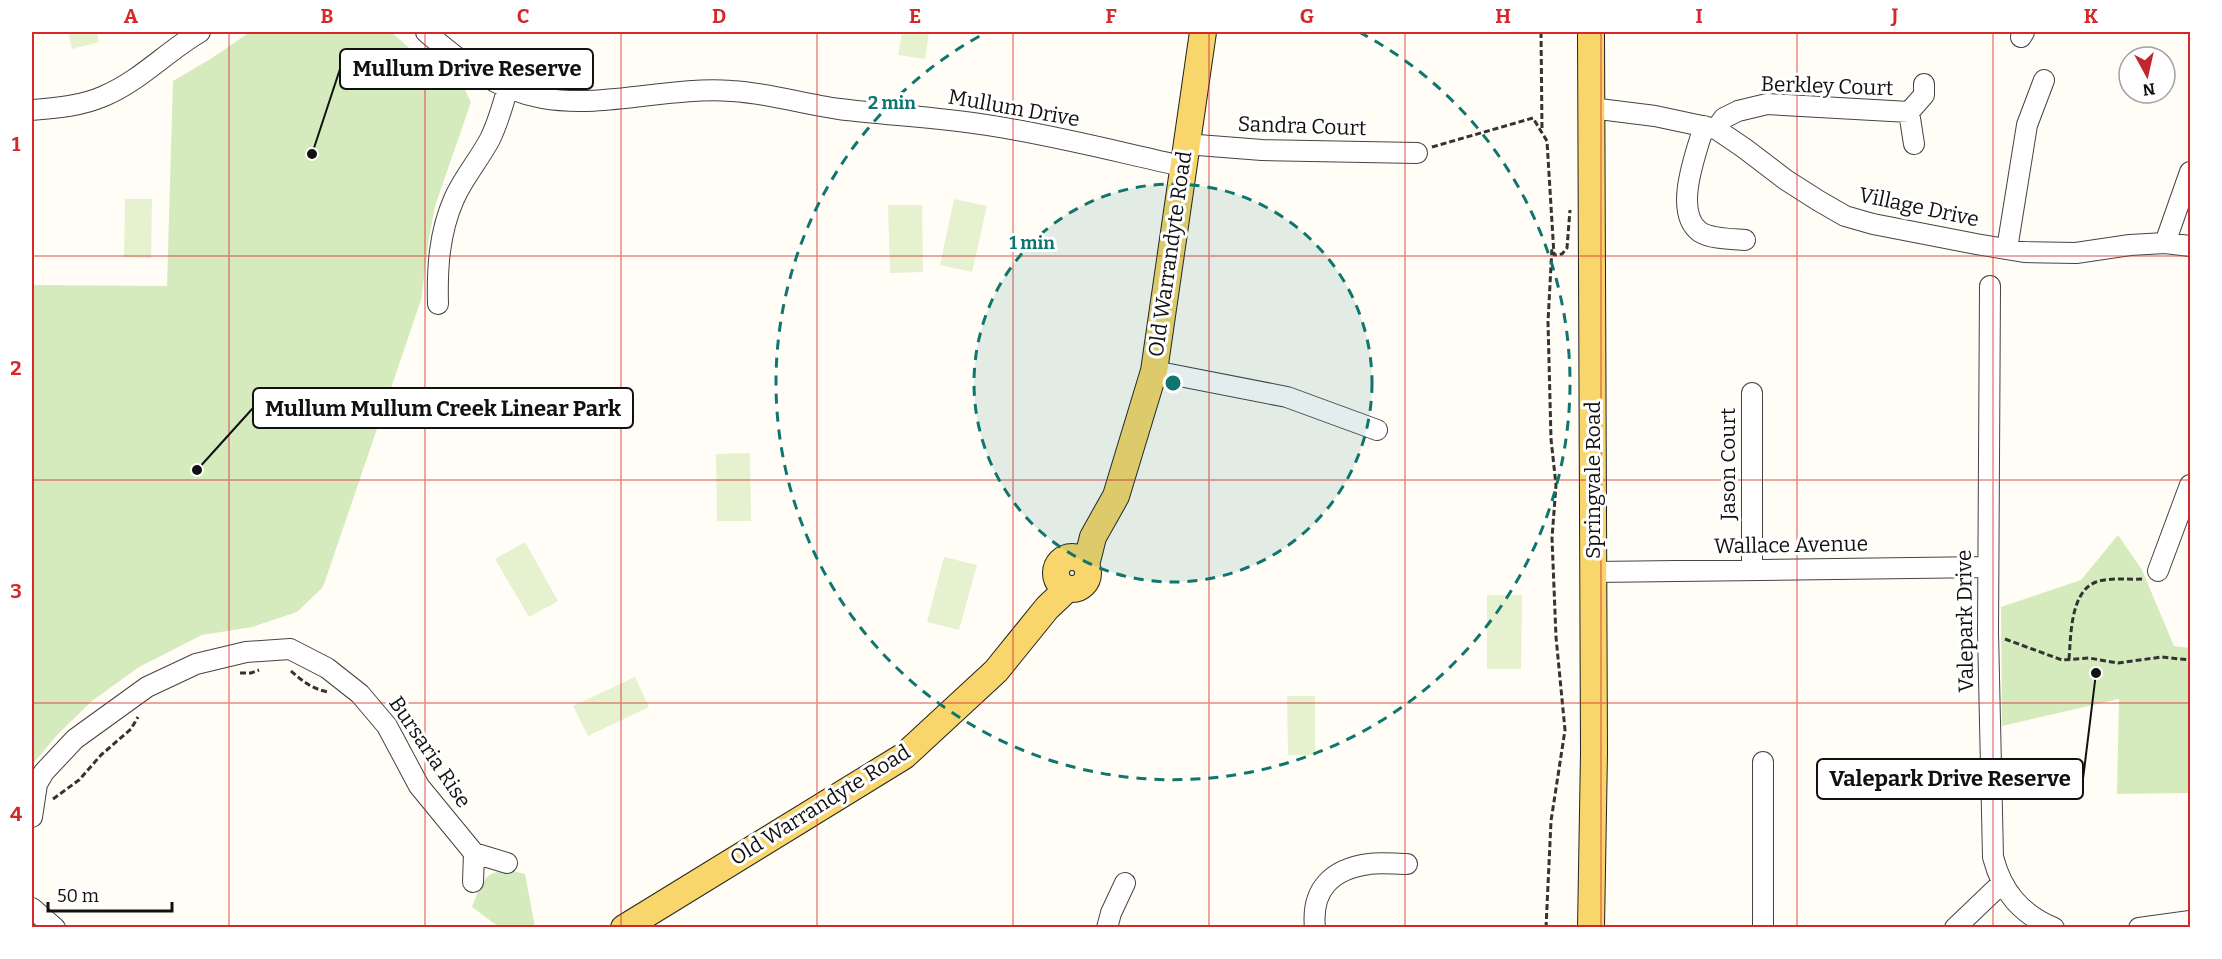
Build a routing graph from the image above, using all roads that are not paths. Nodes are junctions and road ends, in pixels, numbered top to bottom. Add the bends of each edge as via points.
1 (200, 32) edge
2 (426, 32) edge
3 (1203, 32) edge
4 (1591, 32) edge
5 (2044, 80) dead end
6 (1924, 84) dead end
7 (508, 87) junction
8 (1591, 108) junction
9 (32, 110) edge
10 (1909, 112) junction
11 (1710, 128) junction
12 (1914, 144) dead end
13 (1417, 153) road end
14 (1184, 155) junction
15 (2190, 172) edge
16 (1745, 240) dead end
17 (2164, 243) junction
18 (2190, 246) edge
19 (2007, 249) junction
20 (1990, 286) dead end
21 (438, 304) dead end
22 (1154, 371) junction
23 (1752, 393) dead end
24 (1377, 430) dead end
25 (2190, 485) edge
26 (1988, 567) junction
27 (1752, 570) junction
28 (2158, 571) road end
29 (1594, 572) junction
30 (1763, 762) dead end
31 (34, 787) edge
32 (32, 818) edge
33 (474, 852) junction
34 (507, 863) dead end
35 (1407, 864) dead end
36 (473, 882) dead end
37 (1125, 883) dead end
38 (2001, 884) junction
39 (32, 908) edge
40 (2190, 921) edge
41 (55, 927) edge
42 (624, 927) edge
43 (1107, 927) edge
44 (1315, 927) edge
45 (1591, 927) edge
46 (1763, 927) edge
47 (1955, 927) edge
48 (2054, 927) edge
49 (2139, 927) edge

1 - 9 street via 103,97 73,106
2 - 7 street, Mullum Drive via 465,63
3 - 14 main road, Old Warrandyte Road
4 - 8 main road, Springvale Road
5 - 19 street via 2027,125
6 - 10 street, Berkley Court via 1924,95
7 - 14 street, Mullum Drive via 572,101 701,90 755,93 820,106 990,125
7 - 21 street via 489,140 454,198 446,221 437,277
8 - 11 street, Village Drive
8 - 29 main road, Springvale Road
10 - 11 street, Berkley Court via 1767,104 1738,111
10 - 12 street, Berkley Court
11 - 16 street via 1690,175 1686,202 1689,214 1701,232
11 - 19 street, Village Drive via 1845,216
13 - 14 street, Sandra Court via 1262,150
14 - 22 main road, Old Warrandyte Road
15 - 17 street
17 - 18 street, Village Drive
17 - 19 street, Village Drive via 2076,253
20 - 26 street, Valepark Drive
22 - 24 street via 1287,397
22 - 42 main road, Old Warrandyte Road via 1116,496 1078,560 1058,563 1062,583 996,671 904,756
23 - 27 street, Jason Court
25 - 28 street
26 - 27 street, Wallace Avenue
26 - 38 street, Valepark Drive via 1993,857
27 - 29 street, Wallace Avenue
29 - 45 main road, Springvale Road
30 - 46 street
31 - 32 street, Bursaria Rise
31 - 33 street, Bursaria Rise via 75,739 147,687 196,664 246,652 290,649 327,668 360,693 387,726 420,786
33 - 34 street
33 - 36 street
35 - 44 street via 1369,864 1340,872 1320,888 1313,913
37 - 43 street
38 - 47 street
38 - 48 street, Valepark Drive via 2026,913
39 - 41 street
40 - 49 street

